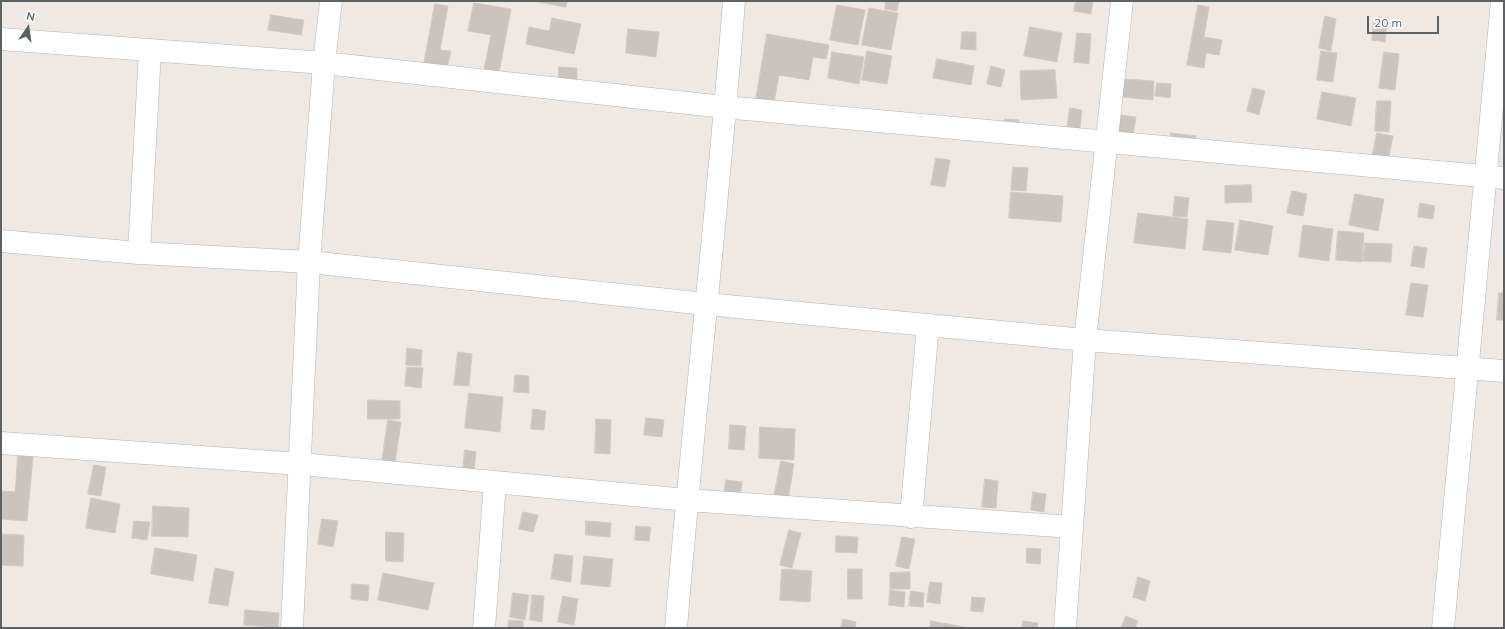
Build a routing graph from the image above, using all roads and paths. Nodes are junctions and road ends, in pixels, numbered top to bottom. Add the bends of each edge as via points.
1 (331, 1) edge
2 (734, 1) edge
3 (1122, 1) edge
4 (1502, 1) edge
5 (1, 40) edge
6 (150, 50) junction
7 (324, 63) junction
8 (724, 106) junction
9 (1106, 142) junction
10 (1495, 177) edge
11 (1, 241) edge
12 (139, 253) junction
13 (309, 262) junction
14 (706, 304) junction
15 (928, 325) junction
16 (1085, 340) junction
17 (1468, 368) junction
18 (1504, 370) edge
19 (1, 443) edge
20 (301, 464) junction
21 (496, 483) junction
22 (687, 500) junction
23 (911, 517) junction
24 (1072, 527) junction
25 (292, 628) edge
26 (484, 628) edge
27 (676, 628) edge
28 (1065, 628) edge
29 (1443, 628) edge

1 - 7 street
2 - 8 street
3 - 9 street
4 - 10 street
5 - 6 street
6 - 7 street
6 - 12 street
7 - 8 street
7 - 13 street
8 - 9 street
8 - 14 street
9 - 10 street
9 - 16 street
10 - 17 street
11 - 12 street
12 - 13 street
13 - 14 street
13 - 20 street
14 - 15 street
14 - 22 street
15 - 16 street
15 - 23 street
16 - 17 street
16 - 24 street
17 - 18 street
17 - 29 street
19 - 20 street
20 - 21 street
20 - 25 street
21 - 22 street
21 - 26 street
22 - 23 street
22 - 27 street
23 - 24 street
24 - 28 street

